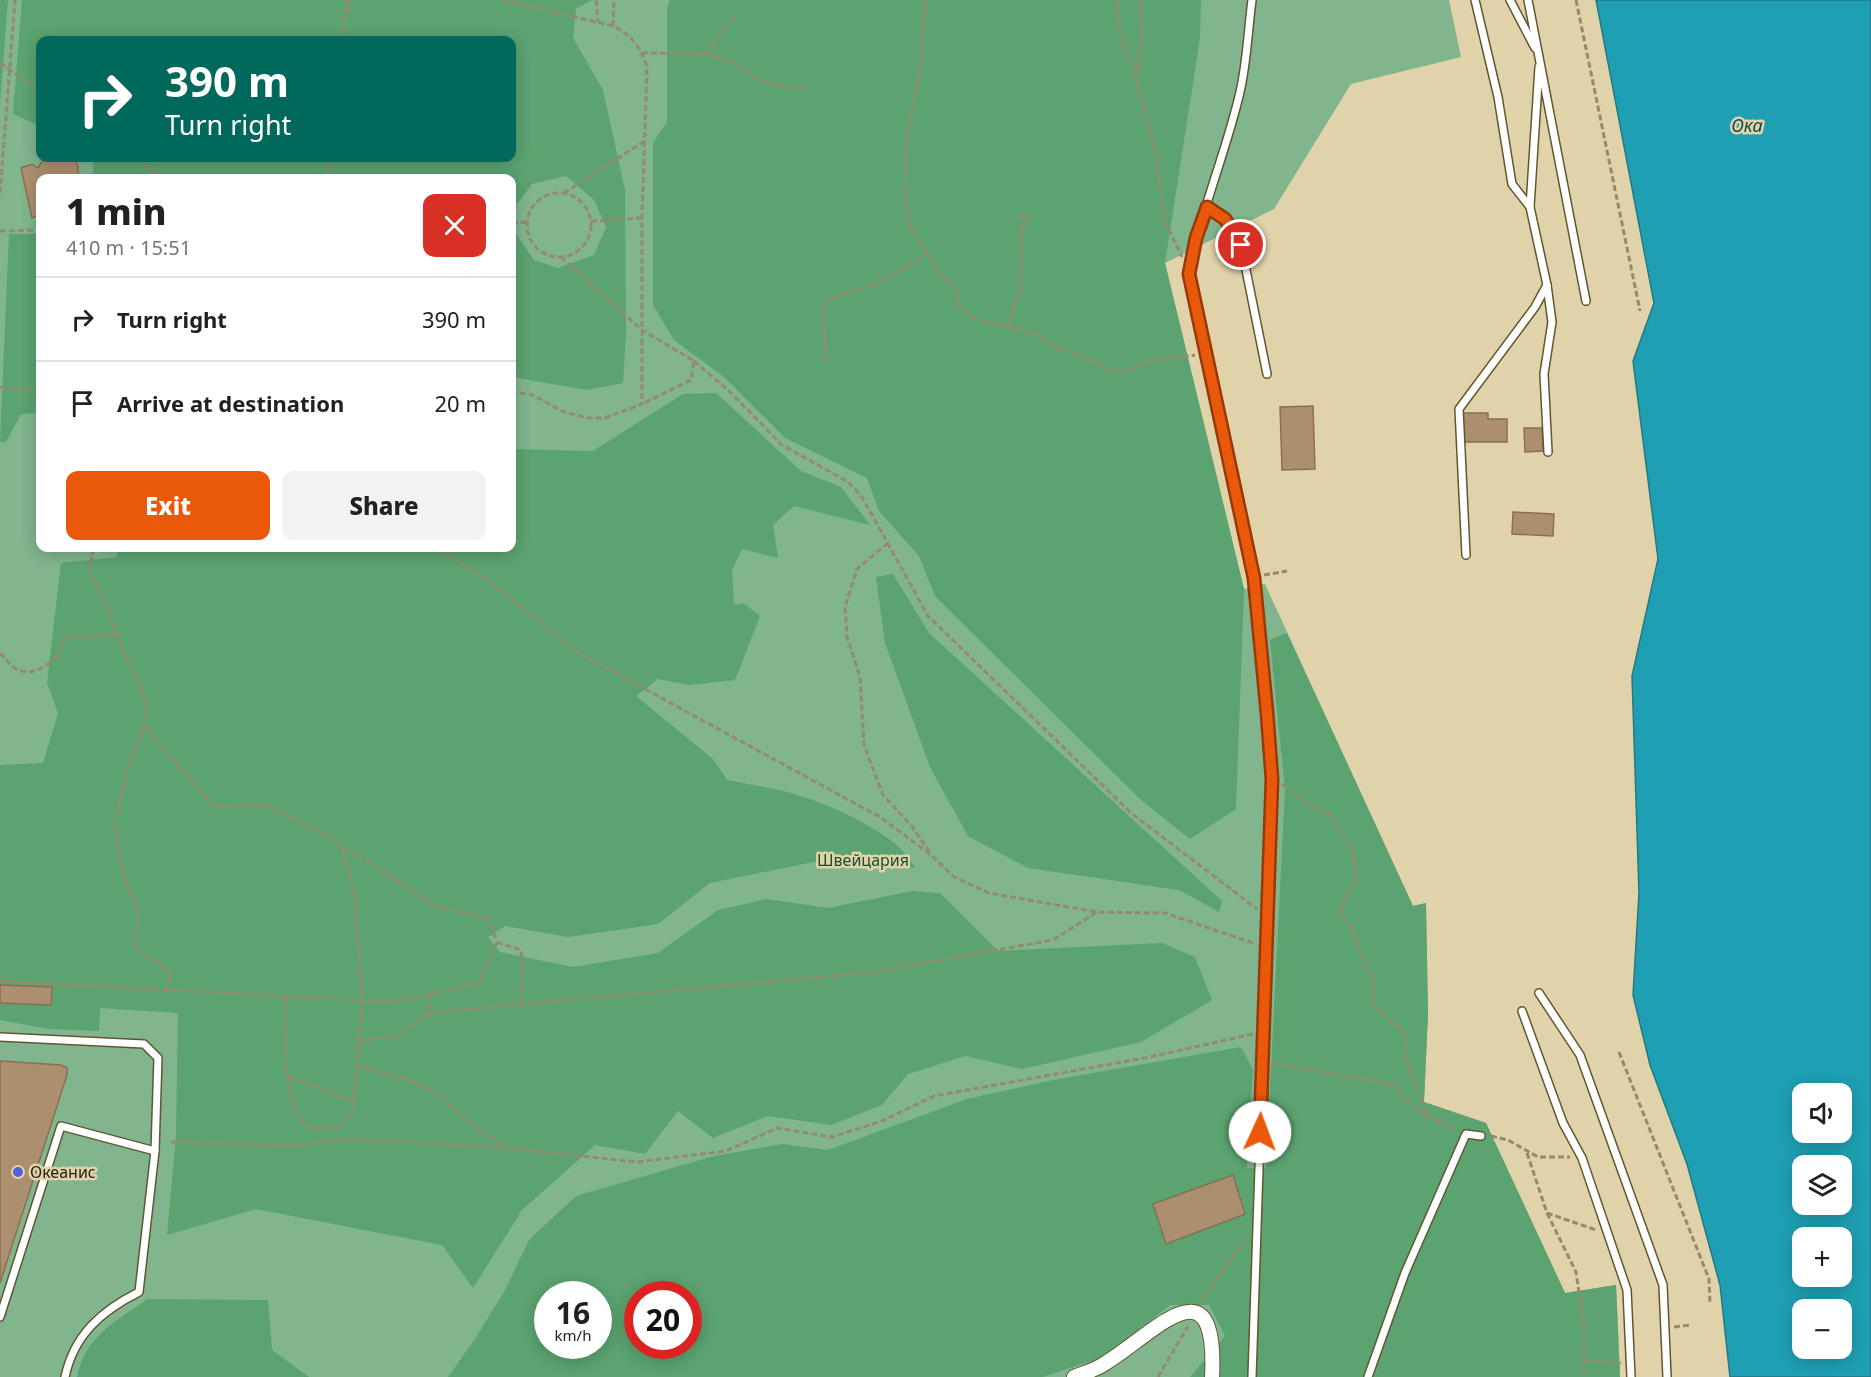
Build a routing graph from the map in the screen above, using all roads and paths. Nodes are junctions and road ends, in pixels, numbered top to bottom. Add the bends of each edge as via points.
1 (15, 0) edge
2 (348, 0) edge
3 (502, 0) edge
4 (596, 0) edge
5 (614, 0) edge
6 (925, 0) edge
7 (1119, 0) edge
8 (1140, 0) edge
9 (1252, 0) edge
10 (1475, 0) edge
11 (1510, 0) edge
12 (1528, 0) edge
13 (1576, 0) edge
14 (736, 14) dead end
15 (598, 22) junction
16 (613, 26) junction
17 (343, 36) edge
18 (642, 53) junction
19 (706, 54) junction
20 (1540, 56) junction
21 (0, 63) edge
22 (9, 69) junction
23 (1136, 77) junction
24 (36, 88) edge
25 (807, 89) dead end
26 (645, 141) junction
27 (141, 162) edge
28 (158, 174) edge
29 (1, 177) edge
30 (0, 193) edge
31 (564, 193) junction
32 (1207, 207) junction
33 (1530, 207) junction
34 (642, 218) junction
35 (1017, 218) dead end
36 (591, 221) junction
37 (527, 222) junction
38 (516, 223) edge
39 (36, 230) edge
40 (0, 231) edge
41 (927, 254) junction
42 (561, 257) junction
43 (1189, 274) junction
44 (1547, 285) junction
45 (1586, 301) dead end
46 (1640, 311) dead end
47 (1007, 326) junction
48 (642, 330) junction
49 (1206, 353) junction
50 (694, 361) junction
51 (826, 361) dead end
52 (1267, 374) dead end
53 (0, 387) edge
54 (36, 392) edge
55 (516, 392) edge
56 (642, 404) junction
57 (1548, 452) dead end
58 (888, 543) junction
59 (92, 552) edge
60 (443, 552) edge
61 (1466, 555) dead end
62 (1287, 571) dead end
63 (1264, 575) dead end
64 (118, 634) junction
65 (0, 653) edge
66 (144, 726) junction
67 (1272, 779) junction
68 (341, 845) junction
69 (930, 854) junction
70 (1097, 912) junction
71 (1268, 917) junction
72 (496, 942) junction
73 (1267, 948) junction
74 (0, 981) edge
75 (167, 990) junction
76 (431, 993) junction
77 (1539, 993) dead end
78 (286, 996) junction
79 (362, 1000) junction
80 (520, 1005) junction
81 (1522, 1011) dead end
82 (428, 1013) junction
83 (1263, 1032) junction
84 (0, 1037) edge
85 (358, 1041) junction
86 (1619, 1052) dead end
87 (1263, 1062) junction
88 (357, 1065) junction
89 (288, 1076) junction
90 (354, 1102) junction
91 (1428, 1117) junction
92 (1466, 1134) junction
93 (1481, 1136) joint
94 (171, 1142) dead end
95 (508, 1148) junction
96 (155, 1151) junction
97 (1527, 1153) junction
98 (1582, 1158) junction
99 (1547, 1213) junction
100 (1256, 1225) junction
101 (1605, 1234) junction
102 (1710, 1304) dead end
103 (1193, 1312) junction
104 (0, 1317) edge
105 (1584, 1360) junction
106 (1630, 1363) junction
107 (65, 1377) edge
108 (1074, 1377) edge
109 (1158, 1377) edge
110 (1212, 1377) edge
111 (1252, 1377) edge
112 (1368, 1377) edge
113 (1584, 1377) edge
114 (1631, 1377) edge
115 (1667, 1377) edge

1 - 22 path
2 - 17 path
3 - 15 path
4 - 15 path
5 - 16 path
6 - 41 path via 921,62 906,143 905,195 909,224
7 - 23 path via 1121,38
8 - 23 path via 1143,35
9 - 32 lane via 1241,89
10 - 33 lane via 1498,97 1512,184
11 - 20 lane
12 - 20 lane
13 - 46 path
14 - 19 path
15 - 16 path
16 - 18 path via 628,34
18 - 19 path
18 - 26 path via 647,67
19 - 25 path via 731,61 762,82
20 - 33 lane
20 - 45 lane
21 - 22 path
22 - 24 path
22 - 29 path
23 - 43 path via 1156,156 1164,219
26 - 31 path
26 - 34 path
27 - 28 path
29 - 30 path
31 - 36 path via 582,202
31 - 37 path via 554,193 536,203
32 - 43 lane
32 - 52 lane via 1225,219 1241,245
33 - 44 lane
34 - 36 path
34 - 48 path
35 - 47 path via 1028,218 1021,229 1020,291
36 - 42 path via 591,231 581,249
37 - 38 path
37 - 42 path via 532,243 540,251
39 - 40 path
41 - 47 path via 942,277 957,287 959,306 973,318
41 - 51 path via 879,283 823,301
42 - 48 path
43 - 49 lane
44 - 57 lane via 1552,322 1544,375
44 - 61 lane via 1535,308 1459,409
47 - 49 path via 1035,334 1053,346 1121,373 1151,361
48 - 50 path
48 - 56 path
49 - 67 lane via 1254,578
50 - 56 path via 691,380
50 - 58 path via 782,445 848,482 862,497
53 - 54 path
55 - 56 path via 533,394 562,411 586,418 605,418
58 - 69 path via 857,569 845,607 847,637 860,677 864,745 883,795
58 - 71 path via 928,616 1131,813
59 - 64 path via 89,573
60 - 69 path via 486,579 578,652 880,817
62 - 63 path
64 - 65 path via 64,638 62,650 53,661 33,671 18,670
64 - 66 path via 144,695
66 - 68 path via 215,807 263,805
66 - 75 path via 127,768 115,825 122,868 138,912 138,951 162,963 170,972
67 - 71 lane
67 - 91 path via 1293,790 1309,805 1329,813 1352,850 1356,882 1340,913 1352,929 1366,969 1374,976 1373,1005 1400,1027 1407,1040 1405,1056
68 - 72 path via 436,906 488,918
68 - 79 path via 355,896
69 - 70 path via 954,877 989,893
70 - 73 path via 1165,913
70 - 80 path via 1053,940 874,972
71 - 73 lane
72 - 76 path via 480,983
72 - 80 path via 521,950
73 - 83 lane
74 - 75 path
75 - 78 path
76 - 79 path via 393,1002
76 - 82 path
77 - 115 lane via 1580,1055 1663,1285
78 - 79 path
78 - 89 path
79 - 85 path
80 - 82 path
81 - 98 lane via 1563,1123
82 - 85 path via 398,1036
83 - 87 lane
83 - 95 path via 934,1096 882,1121 832,1137 777,1128 726,1151 637,1162
84 - 96 lane via 144,1044 158,1058
85 - 88 path
86 - 102 path via 1709,1278
87 - 91 path via 1396,1084 1400,1095
87 - 100 lane
88 - 90 path
88 - 95 path via 436,1092 477,1129
89 - 90 path
89 - 90 path via 294,1108 307,1127 339,1129 353,1110
91 - 92 path
92 - 93 lane
92 - 112 lane via 1405,1273
93 - 97 path via 1508,1140
94 - 95 path via 294,1146 344,1139
96 - 104 lane via 61,1126
96 - 107 lane via 139,1292 111,1306 89,1327 71,1354
97 - 98 path
97 - 99 path
98 - 101 lane
99 - 101 path
99 - 105 path via 1576,1272 1584,1326
100 - 103 path
100 - 111 lane
101 - 106 lane via 1627,1290
103 - 108 street via 1182,1311 1166,1318 1103,1365
103 - 109 path via 1185,1336
103 - 110 street via 1210,1329
105 - 106 path
105 - 113 path
106 - 114 lane

